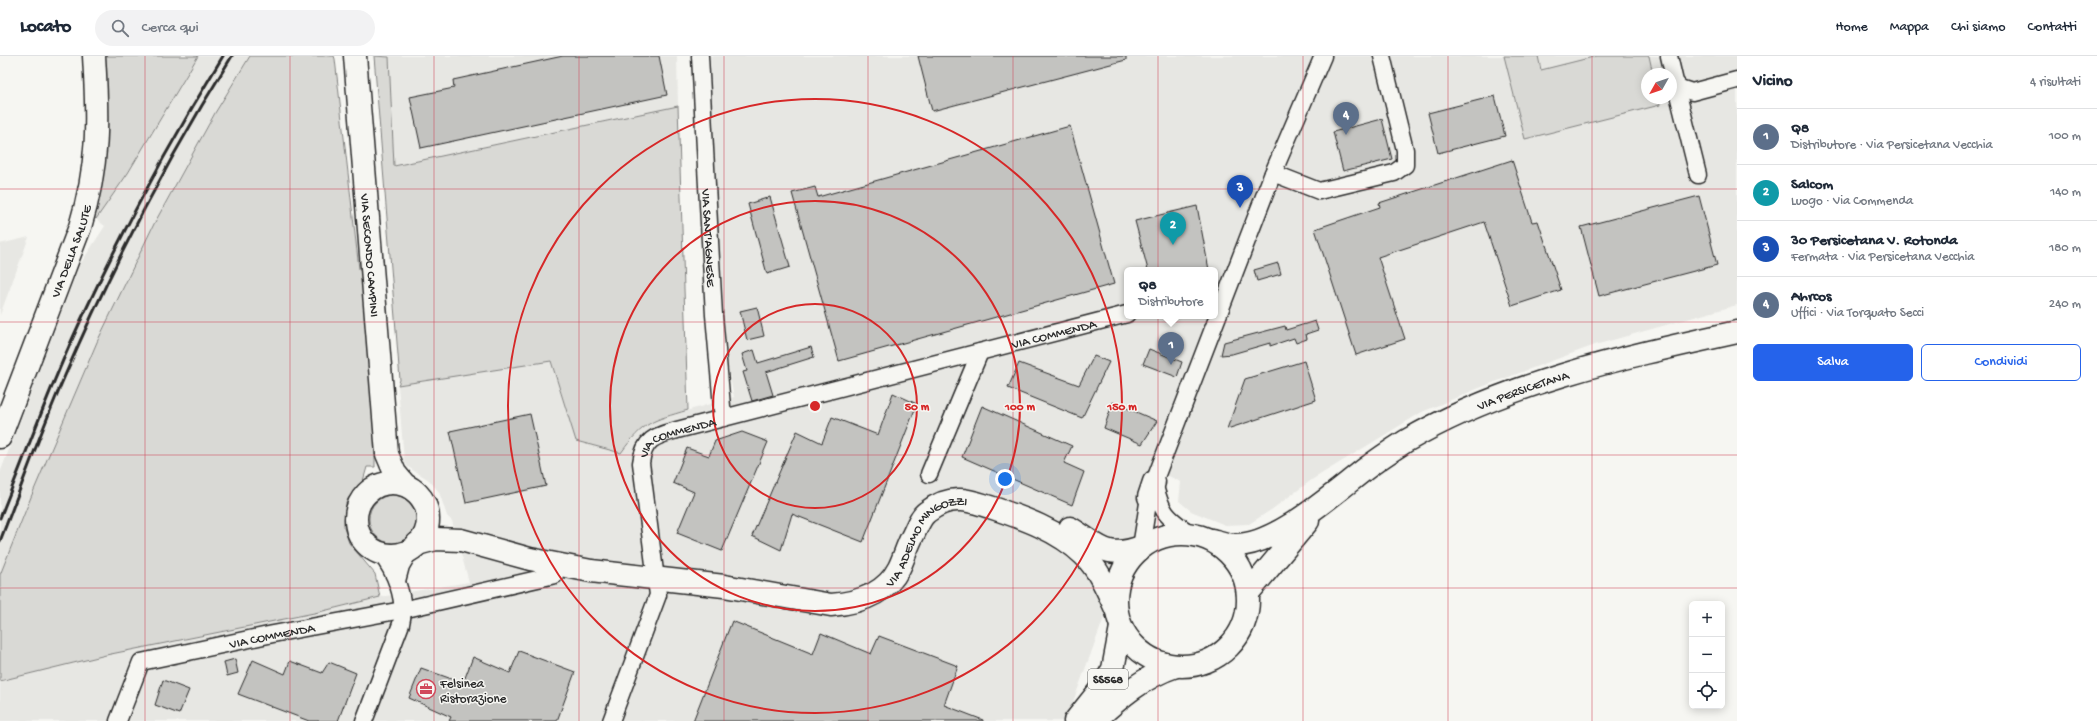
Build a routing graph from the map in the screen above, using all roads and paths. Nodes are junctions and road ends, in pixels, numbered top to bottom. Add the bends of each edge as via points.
1 (94, 56) edge
2 (355, 56) edge
3 (700, 56) edge
4 (1323, 56) edge
5 (1382, 56) edge
6 (1669, 56) edge
7 (1672, 68) edge
8 (1737, 80) edge
9 (1677, 84) edge
10 (1677, 90) edge
11 (1692, 92) junction
12 (1688, 134) junction
13 (1273, 173) junction
14 (1698, 174) dead end
15 (1222, 289) edge
16 (1218, 300) edge
17 (1124, 315) edge
18 (1212, 319) edge
19 (1737, 332) edge
20 (980, 352) junction
21 (723, 418) junction
22 (0, 437) edge
23 (387, 454) junction
24 (930, 474) dead end
25 (405, 485) junction
26 (1152, 489) junction
27 (367, 493) junction
28 (1331, 497) junction
29 (426, 509) junction
30 (1191, 534) junction
31 (460, 540) junction
32 (1212, 540) junction
33 (414, 546) junction
34 (1141, 547) junction
35 (380, 553) junction
36 (555, 575) dead end
37 (656, 578) junction
38 (397, 581) junction
39 (724, 586) junction
40 (1248, 593) junction
41 (402, 610) junction
42 (1119, 618) junction
43 (1176, 666) junction
44 (118, 721) edge
45 (364, 721) edge
46 (611, 721) edge
47 (1075, 721) edge
48 (1094, 721) edge

1 - 22 street, VIA DELLA SALUTE via 98,128 96,160 88,200
2 - 23 street, VIA SECONDO CAMPINI
3 - 21 street, VIA SANT'AGNESE via 713,308
4 - 13 street
5 - 13 street via 1405,150 1405,165 1394,173 1320,191
6 - 7 street
8 - 11 street
9 - 11 street
10 - 12 street
11 - 12 street via 1687,99
12 - 14 street
13 - 15 street
15 - 16 street
17 - 20 street, VIA COMMENDA
18 - 26 street
19 - 28 street, VIA PERSICETANA via 1632,355 1506,394 1449,418 1406,441 1365,469
20 - 21 street, VIA COMMENDA
20 - 24 street
21 - 37 street, VIA COMMENDA via 658,435 648,442 642,452 642,478
23 - 25 street, VIA SECONDO CAMPINI via 395,473
23 - 27 street, VIA SECONDO CAMPINI via 381,474
25 - 27 street via 385,484
25 - 29 street via 422,499
26 - 30 street via 1170,520
26 - 34 street
27 - 35 street via 360,501 356,522 364,542
28 - 32 street, VIA PERSICETANA via 1283,528 1252,542 1235,545
28 - 40 street, VIA PERSICETANA via 1292,539
29 - 31 street via 440,528
29 - 33 street via 426,528
30 - 32 street
30 - 34 street via 1164,536
31 - 33 street via 436,539
31 - 37 street via 530,559 591,571
32 - 40 street via 1236,562 1246,582
33 - 35 street via 398,554
33 - 38 street via 401,566
34 - 39 street, VIA ADELMO MINGOZZI via 1124,553 1113,553 1061,522 998,496 971,487 958,486 932,492 912,508 887,564 863,585 838,592
34 - 42 street via 1120,575 1116,592
35 - 38 street via 391,567
36 - 41 street, VIA COMMENDA
37 - 39 street, VIA ADELMO MINGOZZI
37 - 46 street, VIA COMMENDA via 658,595 655,605
38 - 41 street
39 - 42 street, VIA ADELMO MINGOZZI via 831,605 861,600 877,592 894,577 910,540 926,513 941,503 958,500 1013,515 1070,543 1103,578
40 - 43 street via 1247,614 1233,643 1207,661
41 - 44 street, VIA COMMENDA via 141,662
41 - 45 street via 401,624
42 - 43 street via 1138,649 1162,663
42 - 47 street, SS568 via 1113,669
43 - 48 street, SS568 via 1156,673 1136,686

